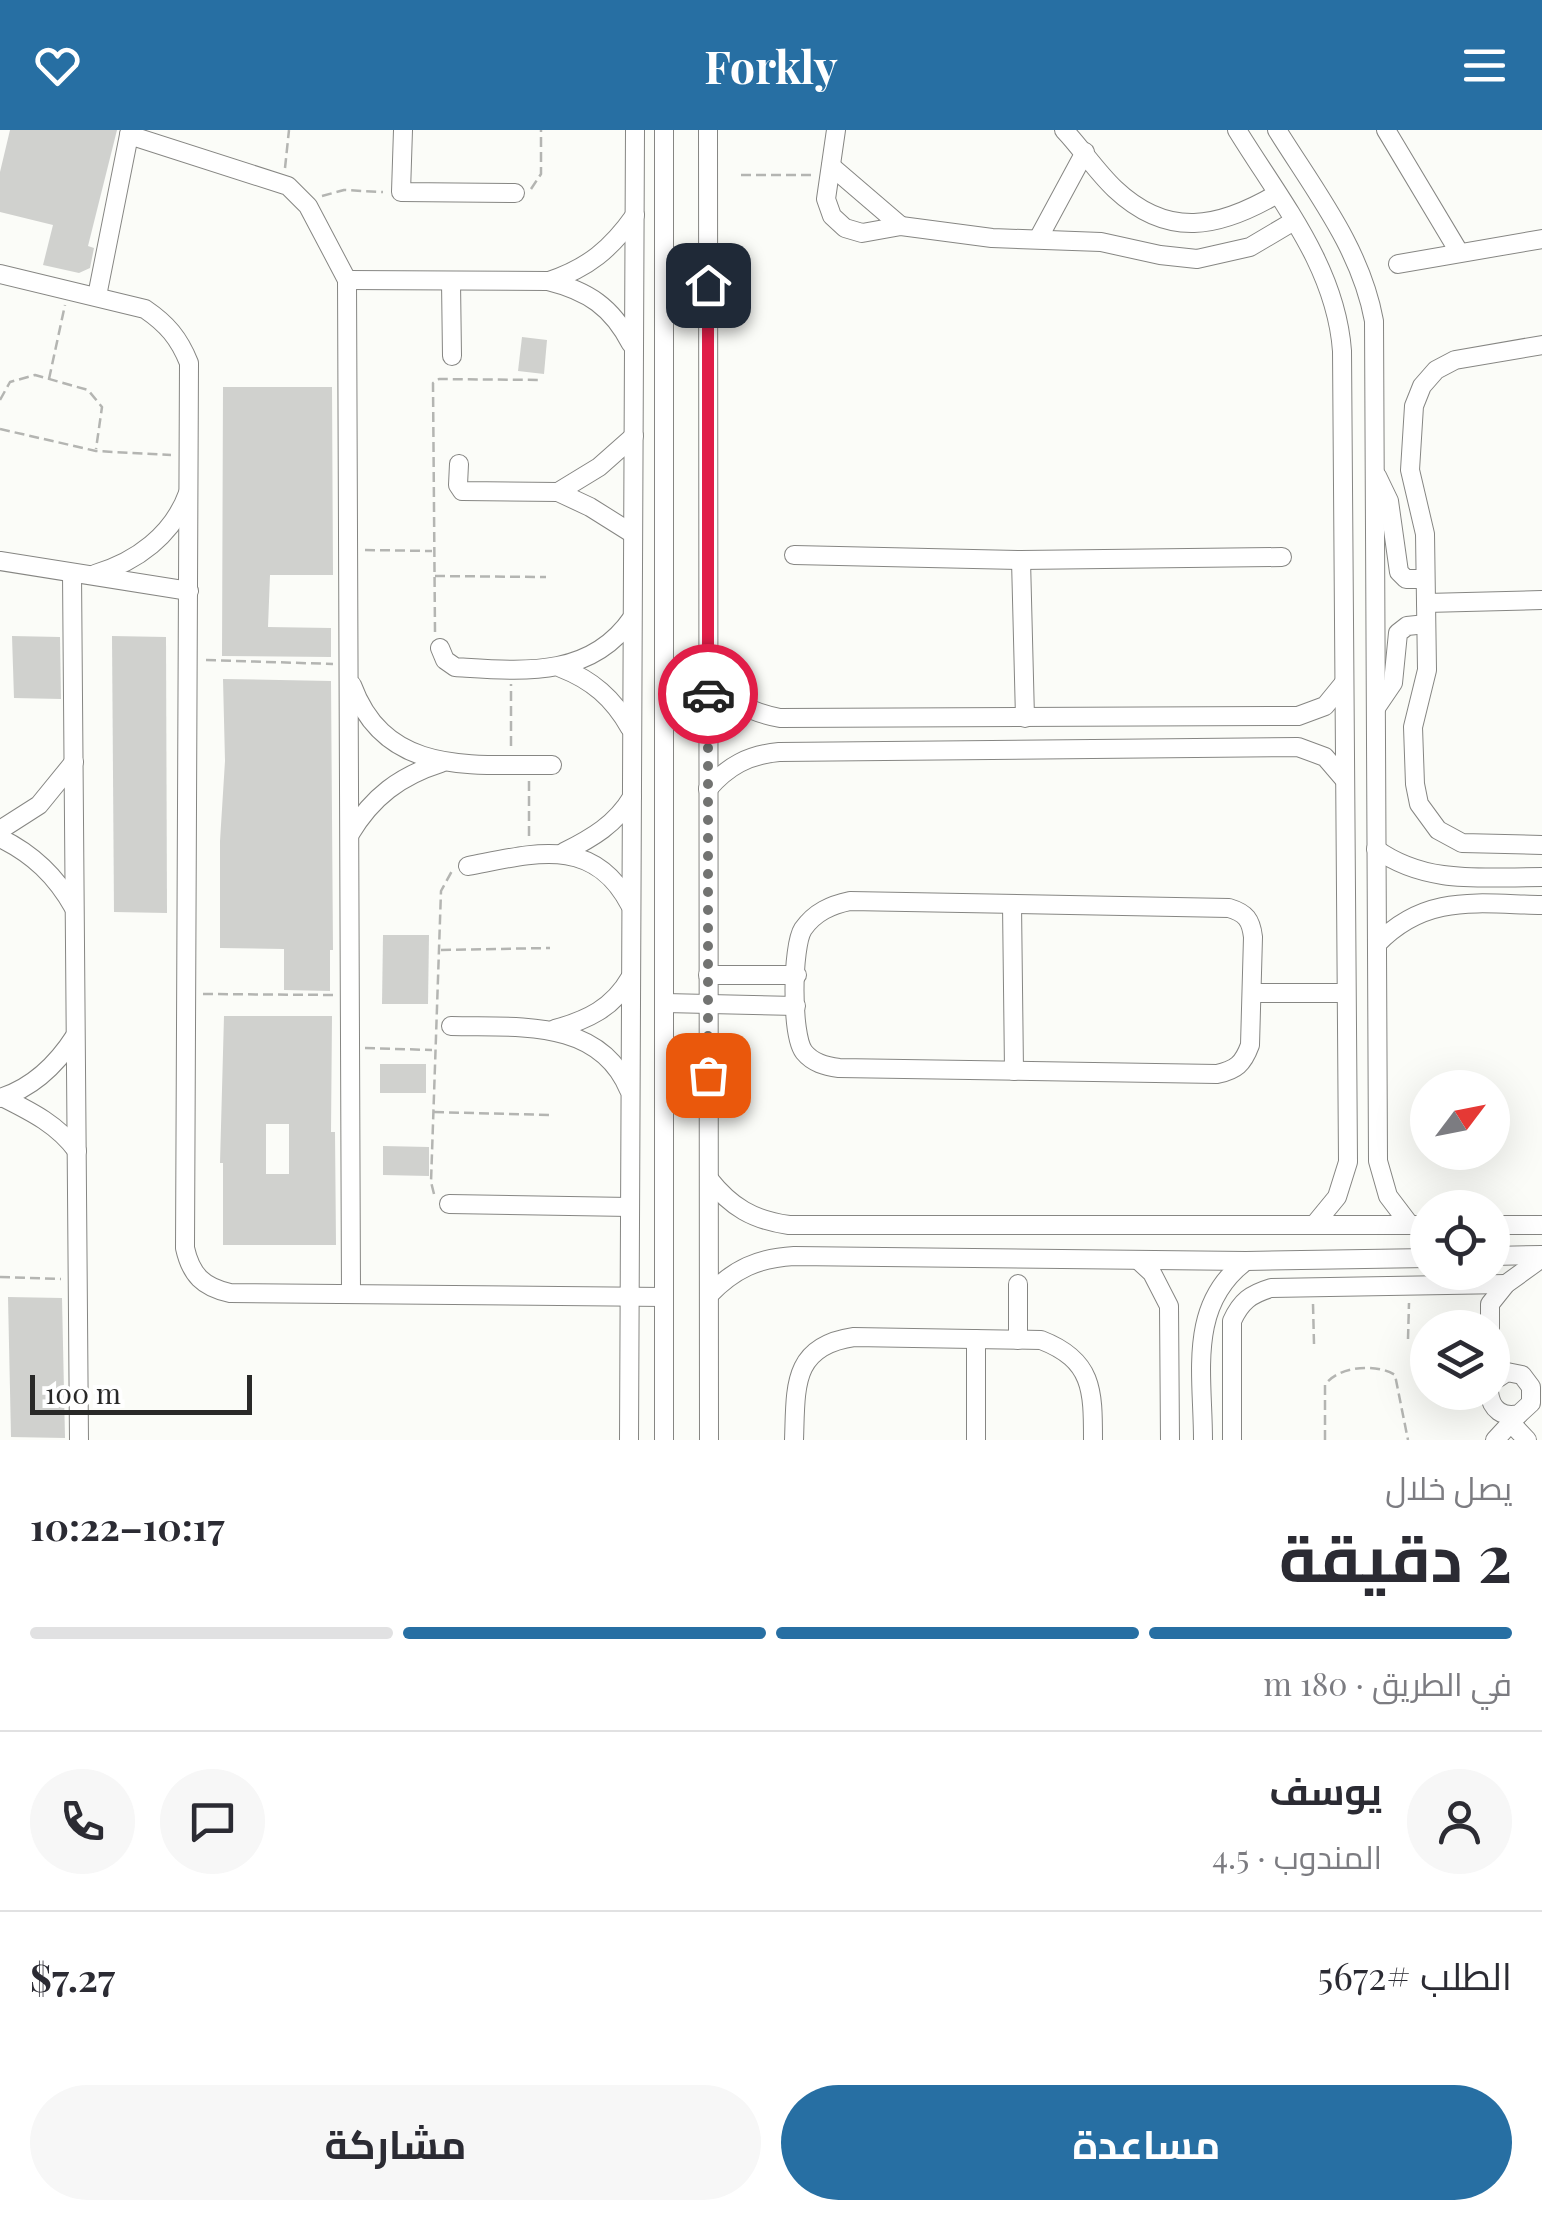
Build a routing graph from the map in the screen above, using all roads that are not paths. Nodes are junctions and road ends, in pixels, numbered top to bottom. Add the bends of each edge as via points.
1 (403, 130) edge
2 (635, 130) edge
3 (664, 130) edge
4 (708, 130) edge
5 (836, 130) edge
6 (1064, 130) edge
7 (1237, 130) edge
8 (1277, 130) edge
9 (1386, 130) edge
10 (130, 133) edge
11 (1085, 152) junction
12 (830, 171) junction
13 (515, 193) road end
14 (1277, 194) junction
15 (1152, 215) junction
16 (635, 216) junction
17 (1234, 218) junction
18 (1294, 221) junction
19 (902, 226) junction
20 (1038, 239) junction
21 (1542, 240) edge
22 (1250, 246) junction
23 (1142, 250) junction
24 (1460, 252) junction
25 (1398, 264) dead end
26 (0, 274) edge
27 (26, 280) junction
28 (347, 280) junction
29 (0, 282) edge
30 (452, 282) junction
31 (548, 282) junction
32 (97, 296) junction
33 (1542, 345) edge
34 (634, 348) junction
35 (452, 356) dead end
36 (634, 436) junction
37 (459, 464) dead end
38 (1375, 473) junction
39 (190, 488) junction
40 (558, 492) junction
41 (633, 534) junction
42 (794, 555) dead end
43 (1282, 558) dead end
44 (0, 560) edge
45 (1021, 560) junction
46 (81, 575) junction
47 (1426, 579) junction
48 (189, 591) junction
49 (1542, 600) edge
50 (1426, 603) junction
51 (633, 618) junction
52 (1426, 624) junction
53 (440, 648) dead end
54 (561, 668) junction
55 (349, 671) junction
56 (708, 673) junction
57 (1343, 683) junction
58 (1376, 708) junction
59 (1025, 718) junction
60 (632, 732) junction
61 (74, 762) junction
62 (441, 763) junction
63 (552, 765) dead end
64 (1344, 778) junction
65 (708, 789) junction
66 (634, 793) junction
67 (0, 830) edge
68 (349, 836) junction
69 (0, 838) edge
70 (1542, 845) edge
71 (1376, 848) junction
72 (564, 852) junction
73 (468, 866) dead end
74 (1542, 876) edge
75 (1012, 904) junction
76 (1542, 905) edge
77 (632, 908) junction
78 (75, 910) junction
79 (1377, 944) junction
80 (708, 975) junction
81 (631, 976) junction
82 (797, 976) junction
83 (1252, 992) junction
84 (1345, 993) junction
85 (665, 1004) junction
86 (708, 1006) junction
87 (796, 1006) junction
88 (450, 1026) dead end
89 (554, 1029) junction
90 (76, 1034) junction
91 (1014, 1071) junction
92 (631, 1095) junction
93 (2, 1098) edge
94 (77, 1152) junction
95 (709, 1179) junction
96 (449, 1204) dead end
97 (630, 1207) junction
98 (1410, 1217) edge
99 (1542, 1224) edge
100 (1314, 1225) junction
101 (1410, 1225) edge
102 (1510, 1225) edge
103 (1510, 1256) edge
104 (1542, 1256) edge
105 (1410, 1259) edge
106 (1138, 1260) junction
107 (1246, 1261) junction
108 (1510, 1281) edge
109 (1018, 1284) dead end
110 (1410, 1287) edge
111 (1473, 1290) edge
112 (1501, 1290) edge
113 (351, 1294) junction
114 (709, 1295) junction
115 (630, 1297) junction
116 (664, 1297) junction
117 (1490, 1304) junction
118 (1490, 1310) edge
119 (976, 1339) junction
120 (1018, 1340) junction
121 (1510, 1373) edge
122 (1537, 1384) edge
123 (1497, 1410) edge
124 (1515, 1418) junction
125 (79, 1440) edge
126 (629, 1440) edge
127 (664, 1440) edge
128 (709, 1440) edge
129 (794, 1440) edge
130 (976, 1440) edge
131 (1093, 1440) edge
132 (1170, 1440) edge
133 (1203, 1440) edge
134 (1232, 1440) edge
135 (1495, 1440) edge
136 (1527, 1440) edge

1 - 13 street via 401,192
2 - 16 street
3 - 85 street
4 - 56 street
5 - 12 street
6 - 11 street
7 - 14 street
8 - 38 street via 1350,248 1369,296
9 - 24 street
10 - 28 street via 288,186 308,206
10 - 32 street
11 - 15 street via 1114,188
11 - 20 street
12 - 19 street
12 - 19 street via 826,198 844,228 862,233
14 - 17 street
14 - 18 street
15 - 17 street via 1192,224
15 - 23 street
16 - 31 street via 599,258
16 - 34 street
17 - 22 street
18 - 22 street
18 - 57 street via 1323,268 1341,330
19 - 20 street
20 - 23 street
21 - 24 street
22 - 23 street via 1197,259
24 - 25 street
26 - 27 street
27 - 29 street
27 - 32 street
28 - 30 street
28 - 55 street
30 - 31 street
30 - 35 street
31 - 34 street via 601,302
32 - 39 street via 145,309 180,341 189,363
33 - 47 street via 1454,360 1422,386 1414,406 1410,477 1424,525
34 - 36 street
36 - 40 street
36 - 41 street
37 - 40 street via 462,491
38 - 47 street via 1390,501 1399,572 1406,579
38 - 58 street
39 - 46 street via 168,528 146,550 119,567
39 - 48 street
40 - 41 street
41 - 51 street
42 - 45 street
43 - 45 street
44 - 46 street
45 - 59 street
46 - 48 street
46 - 61 street
47 - 50 street
48 - 113 street via 185,1248 198,1280 213,1289
49 - 50 street
50 - 52 street
51 - 54 street via 602,651
51 - 60 street
52 - 58 street via 1398,633 1393,683
52 - 70 street via 1426,680 1413,727 1419,804 1438,830 1462,843
53 - 54 street via 455,667
54 - 60 street via 603,692
55 - 62 street via 373,724 416,756
55 - 68 street
56 - 59 street via 738,705 780,718
56 - 65 street
57 - 59 street via 1325,706 1298,716
57 - 64 street
58 - 71 street
60 - 66 street
61 - 67 street via 40,805
61 - 78 street
62 - 63 street
62 - 68 street via 387,789
64 - 65 street via 1326,756 1298,748 779,752 739,762
64 - 84 street
65 - 80 street
66 - 72 street via 606,828
66 - 77 street
68 - 113 street
69 - 78 street via 42,864
71 - 74 street via 1429,874
71 - 79 street
72 - 73 street
72 - 77 street via 604,871
75 - 82 street via 832,905 797,941
75 - 83 street via 1242,912 1253,937
75 - 91 street
76 - 79 street via 1446,904 1408,917
77 - 81 street
78 - 90 street
79 - 98 street via 1378,1161 1388,1196
80 - 82 street
80 - 86 street
81 - 89 street via 603,1010
81 - 92 street
82 - 87 street
83 - 84 street
83 - 91 street via 1250,1046 1232,1070
84 - 100 street via 1348,1162 1337,1197
85 - 86 street
85 - 116 street
86 - 87 street
86 - 95 street
87 - 91 street via 796,1038 820,1065
88 - 89 street
89 - 92 street via 604,1054
90 - 93 street via 36,1080
90 - 94 street
92 - 97 street
93 - 94 street via 38,1114
94 - 125 street
95 - 100 street via 743,1212 789,1224
95 - 114 street
96 - 97 street
97 - 115 street
99 - 102 street
100 - 101 street
103 - 104 street
104 - 108 street
105 - 107 street
106 - 107 street
106 - 114 street via 770,1258 736,1271
106 - 132 street via 1169,1306
107 - 133 street via 1207,1309
109 - 120 street
110 - 134 street via 1271,1288 1240,1304 1232,1321
111 - 117 street
112 - 117 street
113 - 115 street
114 - 128 street
115 - 116 street
115 - 126 street
116 - 127 street
117 - 118 street
119 - 120 street
119 - 129 street via 832,1340 800,1370
119 - 130 street
120 - 131 street via 1062,1348 1078,1362 1089,1382
121 - 122 street
122 - 124 street
123 - 124 street
124 - 135 street
124 - 136 street

